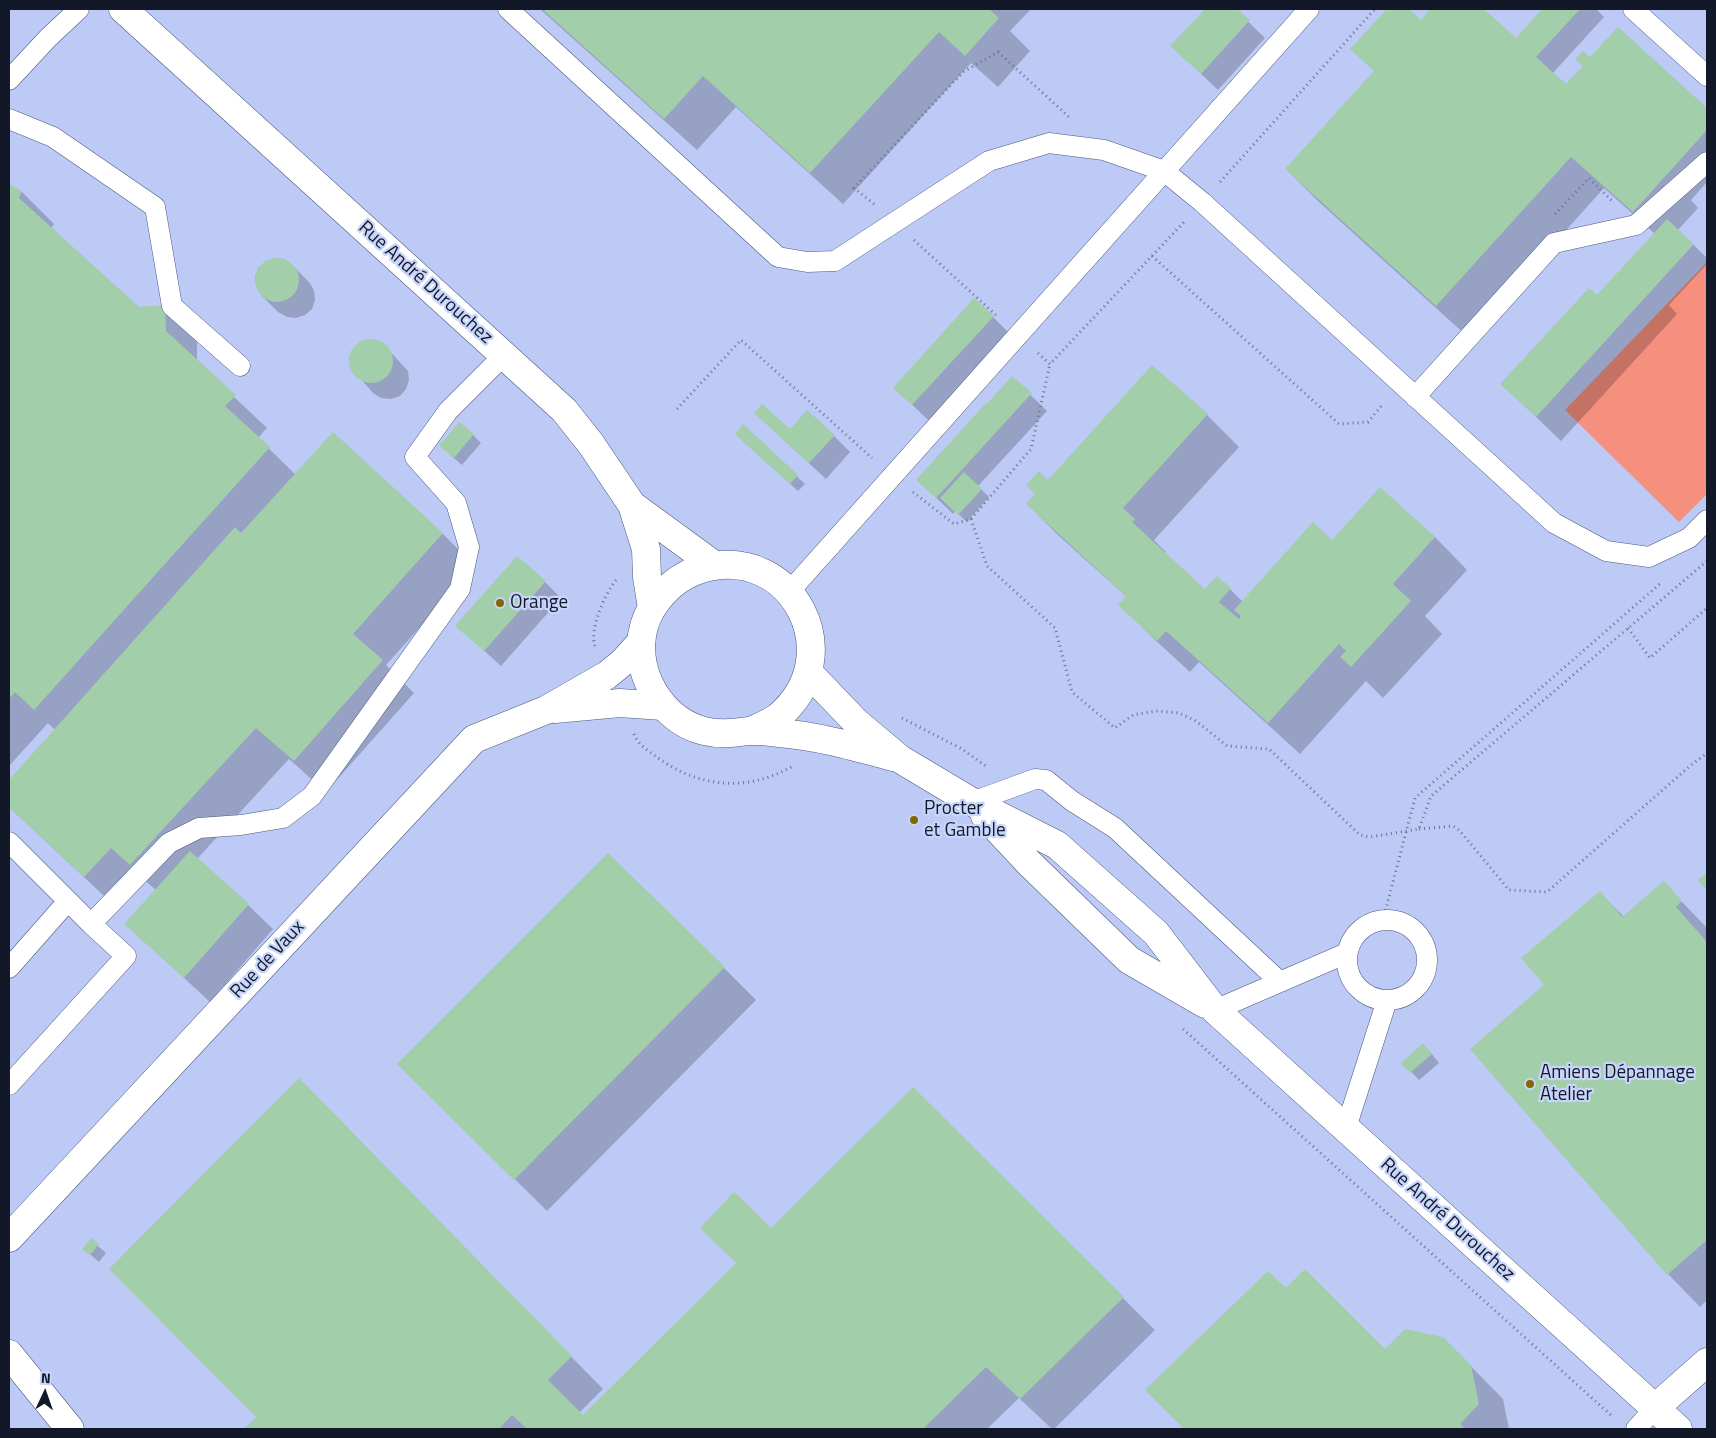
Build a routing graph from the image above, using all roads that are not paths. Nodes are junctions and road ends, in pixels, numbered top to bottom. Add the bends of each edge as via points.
1 (79, 9) edge
2 (123, 9) edge
3 (508, 9) edge
4 (1309, 9) edge
5 (1633, 9) edge
6 (1707, 76) edge
7 (9, 80) edge
8 (9, 119) edge
9 (1707, 162) edge
10 (1164, 171) junction
11 (504, 355) junction
12 (240, 366) dead end
13 (1408, 390) junction
14 (632, 505) junction
15 (1707, 520) edge
16 (714, 565) junction
17 (789, 592) junction
18 (652, 608) junction
19 (641, 642) junction
20 (808, 672) junction
21 (663, 706) junction
22 (546, 710) junction
23 (751, 731) junction
24 (900, 759) junction
25 (972, 802) junction
26 (12, 853) edge
27 (68, 901) junction
28 (91, 924) junction
29 (1347, 953) junction
30 (9, 968) edge
31 (1280, 982) junction
32 (1387, 1000) junction
33 (1215, 1010) junction
34 (9, 1085) edge
35 (1346, 1128) junction
36 (9, 1238) edge
37 (9, 1354) edge
38 (1707, 1362) edge
39 (1655, 1408) junction
40 (1628, 1426) edge
41 (70, 1429) edge
42 (1678, 1429) edge

1 - 7 lane
2 - 11 main road, Rue André Durouchez
3 - 10 lane via 778,257 807,262 835,261 989,161 1049,143 1104,150
4 - 10 lane
5 - 6 lane
8 - 12 lane via 53,137 155,207 172,306
9 - 13 lane via 1636,225 1554,243
10 - 13 lane
10 - 17 lane
11 - 14 main road, Rue André Durouchez via 564,410
11 - 28 lane via 448,411 415,457 456,503 469,547 460,589 312,796 284,818 241,826 199,828 169,843
13 - 15 lane via 1554,523 1606,551 1648,557 1689,538
14 - 16 main road, Rue André Durouchez
14 - 18 main road via 646,549
16 - 17 main road via 742,566 767,575
16 - 18 main road via 689,573 668,588
17 - 20 main road via 802,609 809,630 812,651
18 - 19 main road
19 - 21 main road via 642,665 650,687
19 - 22 main road, Rue de Vaux via 624,662 607,675
20 - 23 main road via 796,698 776,718
20 - 24 main road, Rue André Durouchez via 856,722
21 - 22 main road, Rue de Vaux via 620,703
21 - 23 main road via 682,722 704,731 727,734
22 - 36 main road, Rue de Vaux via 474,739
23 - 24 main road via 813,737
24 - 25 main road, Rue André Durouchez
25 - 31 lane via 1035,779 1046,780 1115,828
25 - 33 main road, Rue André Durouchez via 1029,864 1129,960
25 - 33 main road, Rue André Durouchez via 1057,845 1156,933
26 - 27 lane
27 - 28 lane
27 - 30 lane
28 - 34 lane via 126,956
29 - 31 lane
29 - 32 lane via 1347,967 1361,991 1373,998
29 - 32 lane via 1361,930 1383,920 1405,925 1416,933 1427,956 1421,982 1412,992
31 - 33 lane
32 - 35 lane
33 - 35 main road, Rue André Durouchez
35 - 39 main road, Rue André Durouchez
37 - 41 main road
38 - 39 main road
39 - 40 lane
39 - 42 main road, Rue André Durouchez

